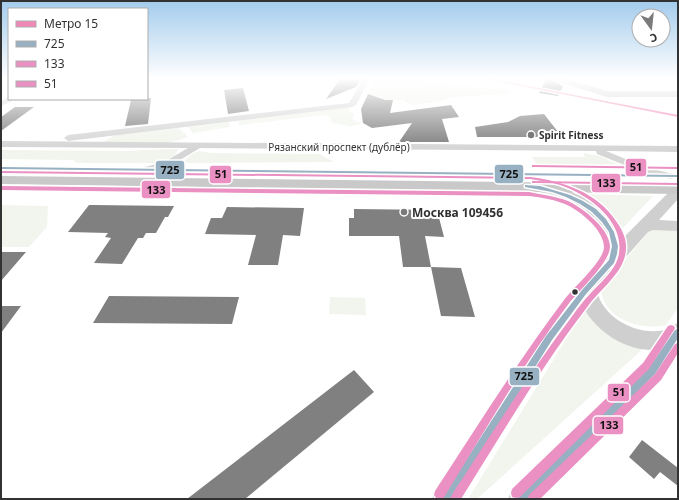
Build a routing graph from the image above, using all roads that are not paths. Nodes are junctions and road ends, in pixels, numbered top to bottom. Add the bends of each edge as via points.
1 (354, 101) edge
2 (97, 135) junction
3 (4, 144) edge
4 (89, 144) junction
5 (198, 146) junction
6 (582, 149) junction
7 (678, 149) edge
8 (1, 168) edge
9 (144, 170) junction
10 (1, 180) edge
11 (676, 183) edge
12 (530, 186) junction
13 (678, 226) edge
14 (642, 228) junction
15 (612, 261) junction
16 (587, 289) junction
17 (676, 334) edge
18 (446, 499) edge
19 (522, 499) edge

1 - 2 street via 352,105
2 - 3 street
2 - 4 street
3 - 4 street, Рязанский проспект (дублёр)
4 - 5 street, Рязанский проспект (дублёр)
5 - 6 street, Рязанский проспект (дублёр)
5 - 9 street via 167,164
6 - 7 street, Рязанский проспект (дублёр)
6 - 11 street via 604,153
8 - 9 main road
9 - 11 main road
10 - 12 main road
11 - 12 main road
11 - 14 main road
12 - 15 main road via 568,195 599,216 613,237 615,247
13 - 14 main road
14 - 15 main road
15 - 16 main road
16 - 17 main road via 590,302 602,318 635,339 657,341
16 - 18 main road via 549,338
17 - 19 main road via 652,371

